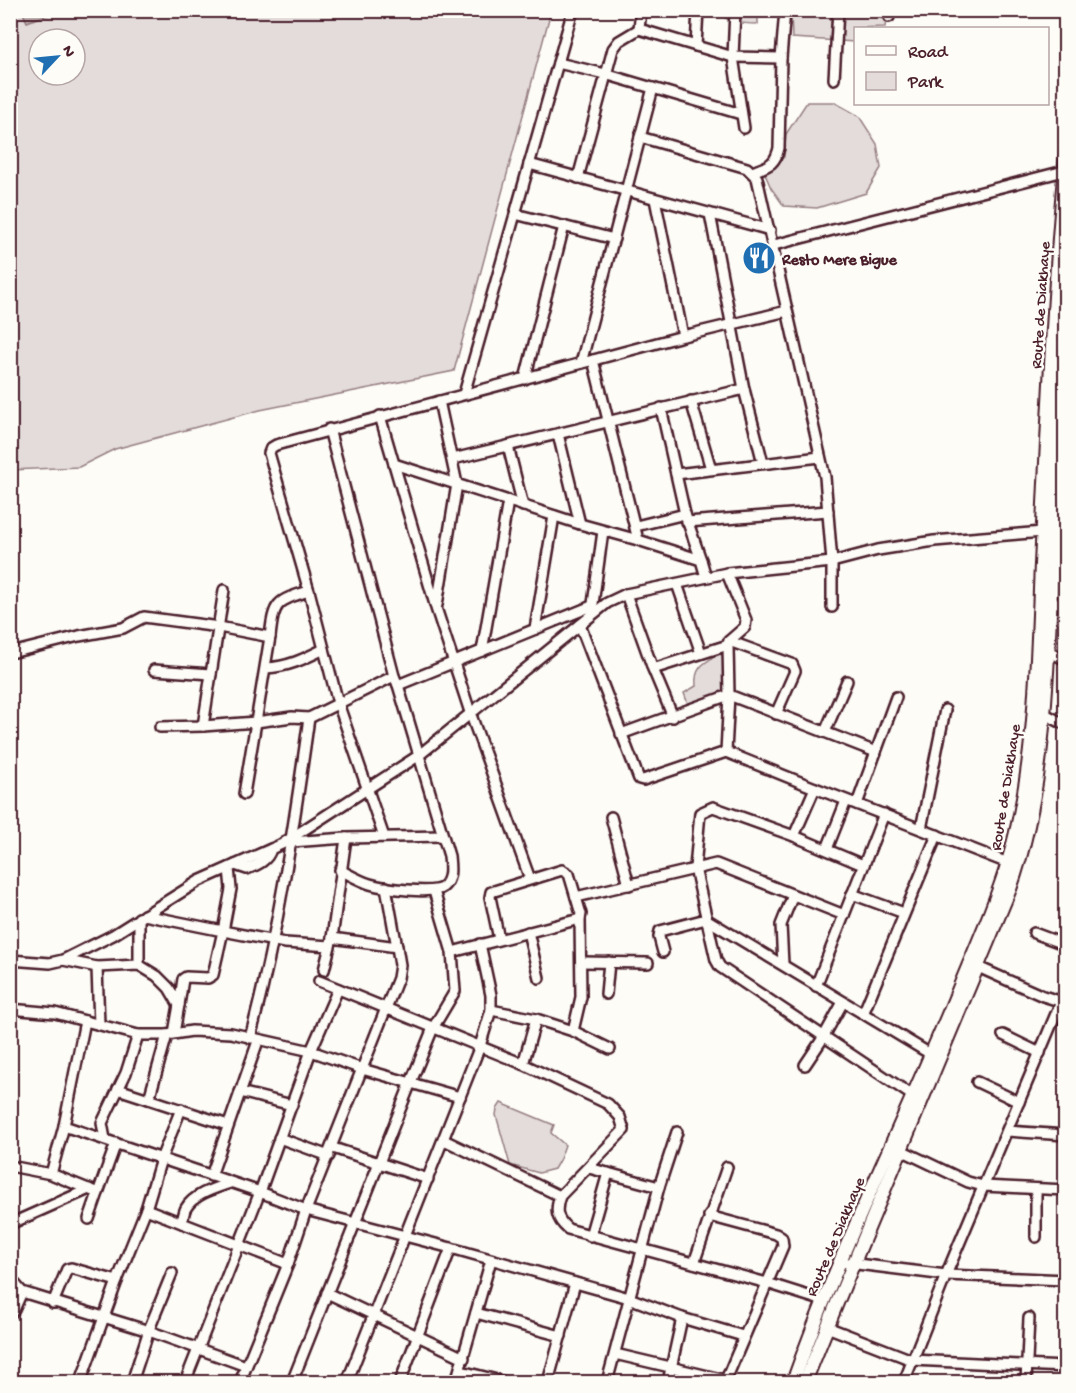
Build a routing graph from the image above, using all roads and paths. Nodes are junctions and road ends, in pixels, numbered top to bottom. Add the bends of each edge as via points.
1 (573, 10) edge
2 (641, 10) edge
3 (698, 10) edge
4 (735, 10) edge
5 (785, 10) edge
6 (838, 10) edge
7 (639, 29) junction
8 (696, 46) junction
9 (733, 57) junction
10 (781, 58) junction
11 (558, 63) junction
12 (605, 74) junction
13 (834, 79) dead end
14 (654, 88) junction
15 (741, 114) junction
16 (744, 128) dead end
17 (640, 137) junction
18 (1065, 155) edge
19 (529, 164) junction
20 (1064, 171) edge
21 (753, 172) junction
22 (578, 178) junction
23 (625, 191) junction
24 (656, 199) junction
25 (515, 214) junction
26 (710, 214) junction
27 (564, 226) junction
28 (770, 230) junction
29 (614, 239) junction
30 (774, 245) junction
31 (1065, 310) edge
32 (787, 311) junction
33 (731, 325) junction
34 (683, 336) junction
35 (1064, 348) edge
36 (593, 360) junction
37 (582, 363) junction
38 (525, 379) junction
39 (744, 389) junction
40 (464, 394) junction
41 (439, 401) junction
42 (692, 401) junction
43 (661, 408) junction
44 (380, 416) junction
45 (609, 421) junction
46 (329, 429) junction
47 (558, 434) junction
48 (508, 446) junction
49 (820, 456) junction
50 (453, 459) junction
51 (763, 462) junction
52 (394, 464) junction
53 (711, 469) junction
54 (676, 474) junction
55 (457, 484) junction
56 (508, 501) junction
57 (523, 506) junction
58 (1060, 508) edge
59 (828, 511) junction
60 (554, 516) junction
61 (686, 518) junction
62 (580, 524) junction
63 (636, 526) junction
64 (603, 531) junction
65 (1043, 532) junction
66 (639, 540) junction
67 (701, 560) junction
68 (832, 562) junction
69 (727, 573) junction
70 (706, 577) junction
71 (677, 584) junction
72 (224, 590) dead end
73 (309, 591) junction
74 (626, 594) junction
75 (1050, 601) junction
76 (1065, 605) edge
77 (832, 607) dead end
78 (436, 608) junction
79 (592, 610) junction
80 (580, 625) junction
81 (219, 627) junction
82 (535, 629) junction
83 (270, 637) junction
84 (728, 643) junction
85 (324, 649) junction
86 (482, 651) junction
87 (1048, 651) junction
88 (15, 652) dead end
89 (701, 653) junction
90 (1065, 660) edge
91 (454, 663) junction
92 (266, 668) junction
93 (653, 669) junction
94 (154, 670) dead end
95 (211, 674) junction
96 (396, 681) junction
97 (847, 681) dead end
98 (729, 695) junction
99 (896, 697) dead end
100 (338, 703) junction
101 (945, 710) dead end
102 (1039, 711) junction
103 (776, 714) junction
104 (471, 715) junction
105 (673, 717) junction
106 (309, 718) junction
107 (256, 722) junction
108 (1065, 725) edge
109 (203, 726) junction
110 (160, 727) dead end
111 (825, 732) junction
112 (621, 734) junction
113 (726, 752) junction
114 (876, 753) junction
115 (418, 756) junction
116 (368, 787) junction
117 (815, 788) junction
118 (244, 794) dead end
119 (846, 801) junction
120 (857, 804) junction
121 (884, 814) junction
122 (610, 817) dead end
123 (921, 829) junction
124 (937, 835) junction
125 (442, 836) junction
126 (794, 836) junction
127 (384, 837) junction
128 (346, 838) junction
129 (292, 840) junction
130 (827, 849) junction
131 (1008, 863) junction
132 (863, 865) junction
133 (232, 866) junction
134 (695, 868) junction
135 (340, 870) junction
136 (530, 879) junction
137 (629, 885) junction
138 (386, 887) junction
139 (435, 891) junction
140 (852, 894) junction
141 (793, 895) junction
142 (576, 897) junction
143 (904, 913) junction
144 (844, 915) junction
145 (142, 916) junction
146 (580, 918) junction
147 (706, 919) junction
148 (223, 931) junction
149 (528, 932) junction
150 (1035, 933) dead end
151 (499, 939) junction
152 (274, 940) junction
153 (331, 942) junction
154 (480, 944) junction
155 (1065, 945) edge
156 (397, 947) junction
157 (452, 952) junction
158 (663, 952) dead end
159 (10, 960) edge
160 (63, 960) junction
161 (582, 962) junction
162 (609, 962) junction
163 (648, 963) dead end
164 (783, 964) junction
165 (139, 965) junction
166 (97, 967) junction
167 (978, 967) junction
168 (324, 970) dead end
169 (539, 978) dead end
170 (319, 981) dead end
171 (816, 986) junction
172 (338, 988) junction
173 (1065, 990) edge
174 (606, 994) dead end
175 (1064, 1001) edge
176 (843, 1002) junction
177 (178, 1005) junction
178 (10, 1009) edge
179 (386, 1009) junction
180 (490, 1010) junction
181 (862, 1014) junction
182 (536, 1019) junction
183 (85, 1021) junction
184 (99, 1025) junction
185 (434, 1028) junction
186 (573, 1031) junction
187 (170, 1034) junction
188 (138, 1035) junction
189 (1003, 1035) dead end
190 (824, 1038) junction
191 (254, 1039) junction
192 (480, 1046) junction
193 (610, 1049) dead end
194 (311, 1051) junction
195 (1040, 1053) junction
196 (932, 1055) junction
197 (523, 1064) junction
198 (805, 1065) dead end
199 (362, 1069) junction
200 (977, 1082) dead end
201 (411, 1083) junction
202 (118, 1089) junction
203 (240, 1092) junction
204 (913, 1096) junction
205 (460, 1098) junction
206 (149, 1099) junction
207 (1019, 1102) junction
208 (292, 1105) junction
209 (181, 1109) junction
210 (228, 1125) junction
211 (64, 1126) junction
212 (1008, 1131) junction
213 (676, 1132) dead end
214 (1065, 1135) edge
215 (279, 1138) junction
216 (105, 1139) junction
217 (444, 1140) junction
218 (116, 1143) junction
219 (901, 1150) junction
220 (331, 1152) junction
221 (161, 1159) junction
222 (378, 1163) junction
223 (10, 1166) edge
224 (727, 1167) dead end
225 (589, 1168) junction
226 (608, 1173) junction
227 (51, 1174) junction
228 (211, 1176) junction
229 (429, 1179) junction
230 (230, 1183) junction
231 (983, 1186) junction
232 (659, 1187) junction
233 (1036, 1189) junction
234 (1065, 1190) edge
235 (94, 1191) junction
236 (260, 1192) junction
237 (560, 1196) junction
238 (146, 1209) junction
239 (306, 1210) junction
240 (709, 1216) junction
241 (89, 1219) dead end
242 (182, 1222) junction
243 (354, 1223) junction
244 (10, 1224) edge
245 (406, 1236) junction
246 (590, 1236) junction
247 (1035, 1237) dead end
248 (238, 1245) junction
249 (451, 1248) junction
250 (642, 1250) junction
251 (491, 1260) junction
252 (694, 1263) junction
253 (847, 1263) junction
254 (288, 1264) junction
255 (172, 1273) dead end
256 (946, 1275) junction
257 (10, 1278) edge
258 (1065, 1280) edge
259 (117, 1281) junction
260 (575, 1283) junction
261 (767, 1283) junction
262 (22, 1293) junction
263 (327, 1293) junction
264 (629, 1298) junction
265 (824, 1301) junction
266 (53, 1303) junction
267 (10, 1314) edge
268 (476, 1314) junction
269 (374, 1315) junction
270 (104, 1318) junction
271 (682, 1318) junction
272 (1029, 1318) dead end
273 (827, 1327) junction
274 (149, 1331) junction
275 (418, 1336) junction
276 (561, 1336) junction
277 (743, 1336) junction
278 (197, 1347) junction
279 (615, 1354) junction
280 (464, 1358) junction
281 (912, 1359) junction
282 (1026, 1365) junction
283 (246, 1366) junction
284 (1065, 1367) edge
285 (671, 1369) junction
286 (461, 1371) junction
287 (81, 1381) edge
288 (403, 1382) edge
289 (725, 1382) edge
290 (132, 1383) edge
291 (185, 1383) edge
292 (240, 1383) edge
293 (292, 1383) edge
294 (347, 1383) edge
295 (456, 1383) edge
296 (505, 1383) edge
297 (548, 1383) edge
298 (607, 1383) edge
299 (668, 1383) edge
300 (793, 1383) edge
301 (805, 1383) edge
302 (904, 1383) edge
303 (1026, 1383) edge

1 - 11 street
2 - 7 street
3 - 8 street
4 - 9 street
5 - 10 street
6 - 13 street
7 - 8 street
7 - 12 street via 619,41
8 - 9 street
9 - 10 street
9 - 15 street
10 - 21 street via 779,148 769,166
11 - 12 street
11 - 19 street
12 - 14 street
12 - 22 street
14 - 15 street
14 - 17 street
15 - 16 street
17 - 21 street
17 - 23 street
18 - 20 main road, Route de Diakhaye
19 - 22 street
19 - 25 street
20 - 30 street
20 - 65 main road, Route de Diakhaye
21 - 28 street
22 - 23 street
23 - 24 street
23 - 29 street
24 - 26 street
24 - 34 street
25 - 27 street
25 - 40 street
26 - 28 street
26 - 33 street
27 - 29 street
27 - 38 street
28 - 30 street
29 - 37 street
30 - 32 street
31 - 35 main road, Route de Diakhaye
32 - 33 street
32 - 49 street
33 - 34 street
33 - 39 street
34 - 36 street
35 - 58 main road, Route de Diakhaye
36 - 37 street
36 - 45 street
37 - 38 street
38 - 40 street
39 - 42 street
39 - 51 street
40 - 41 street
41 - 44 street
41 - 50 street
42 - 43 street
42 - 53 street
43 - 45 street
43 - 54 street
44 - 46 street
44 - 52 street
45 - 47 street
45 - 63 street
46 - 73 street via 276,445 269,453
46 - 96 street
47 - 48 street
47 - 62 street
48 - 50 street
48 - 57 street
49 - 51 street
49 - 59 street
50 - 55 street
51 - 53 street
52 - 55 street
52 - 78 street
53 - 54 street
54 - 61 street
55 - 56 street
55 - 78 street
56 - 57 street
56 - 86 street
57 - 60 street
58 - 75 main road, Route de Diakhaye
59 - 61 street
59 - 68 street
60 - 62 street
60 - 82 street
61 - 63 street
61 - 67 street
62 - 64 street
63 - 66 street
64 - 66 street
64 - 79 street
65 - 68 street via 934,541
65 - 102 main road, Route de Diakhaye
66 - 67 street
67 - 70 street
68 - 69 street
68 - 77 street
69 - 70 street
69 - 84 street via 746,620 745,627
70 - 71 street
71 - 74 street
71 - 89 street
72 - 81 street
73 - 83 street via 278,605
73 - 85 street
74 - 79 street
74 - 93 street
75 - 76 street
75 - 87 main road, Route de Diakhaye
78 - 91 street
79 - 80 street
79 - 82 street
80 - 104 street
80 - 112 street
81 - 83 street
81 - 88 street via 144,617 123,627
81 - 95 street
82 - 86 street
83 - 92 street
84 - 89 street
84 - 98 street
84 - 103 street via 795,667
85 - 92 street via 296,663
85 - 100 street
86 - 91 street
87 - 90 street
87 - 102 main road, Route de Diakhaye
89 - 93 street
91 - 96 street
91 - 104 street
92 - 107 street
93 - 105 street
94 - 95 street
95 - 109 street
96 - 100 street
96 - 115 street
97 - 111 street
98 - 103 street
98 - 105 street
98 - 113 street
99 - 114 street
100 - 106 street
100 - 116 street
101 - 123 street
102 - 108 street
102 - 131 main road, Route de Diakhaye
102 - 167 main road, Route de Diakhaye via 1032,807 1025,844
103 - 111 street
104 - 115 street
104 - 136 street
105 - 112 street
106 - 107 street
106 - 129 street
107 - 109 street
107 - 118 street
109 - 110 street
111 - 114 street
112 - 113 street via 637,775 643,780
113 - 117 street
114 - 120 street
115 - 116 street
115 - 125 street
116 - 127 street
116 - 129 street
117 - 119 street
117 - 126 street
119 - 120 street
119 - 130 street
120 - 121 street
121 - 123 street
121 - 132 street
122 - 137 street
123 - 124 street
124 - 131 street
124 - 143 street
125 - 127 street
125 - 139 street via 451,872 448,881
126 - 130 street
126 - 134 street via 713,807 706,809 700,813
127 - 128 street
128 - 129 street
128 - 135 street
129 - 133 street via 272,849 264,861 254,866
129 - 152 street
130 - 132 street
131 - 196 main road, Route de Diakhaye
132 - 140 street
133 - 145 street
133 - 148 street
134 - 137 street
134 - 141 street via 716,864
134 - 147 street
135 - 138 street via 369,884
135 - 153 street
136 - 142 street via 566,871
136 - 151 street via 491,892
137 - 142 street
138 - 139 street
138 - 156 street
139 - 157 street
140 - 143 street
140 - 144 street
141 - 144 street
141 - 164 street via 781,925
142 - 146 street
143 - 181 street
144 - 171 street
145 - 148 street
145 - 160 street
145 - 165 street
146 - 149 street
146 - 161 street
147 - 158 street via 660,931
147 - 164 street
147 - 190 street via 720,967
148 - 152 street
148 - 177 street via 213,975 183,979
149 - 151 street
149 - 169 street
150 - 155 street
151 - 154 street
152 - 153 street
152 - 191 street
153 - 156 street
153 - 168 street
154 - 157 street
154 - 180 street via 489,979
156 - 179 street via 398,978
157 - 185 street via 455,991
159 - 160 street
160 - 166 street
161 - 162 street
161 - 186 street
162 - 163 street
162 - 174 street
164 - 171 street
165 - 166 street
165 - 177 street via 169,988
166 - 184 street
167 - 175 street via 1043,996
167 - 219 main road, Route de Diakhaye
170 - 172 street
171 - 176 street
172 - 179 street
172 - 194 street
173 - 175 street
175 - 195 street
176 - 181 street
176 - 190 street
177 - 187 street
178 - 183 street via 55,1013
179 - 185 street
179 - 199 street
180 - 182 street
180 - 192 street
181 - 196 street
182 - 186 street
182 - 197 street
183 - 184 street
183 - 211 street
184 - 188 street
185 - 192 street
185 - 201 street
186 - 193 street
187 - 188 street
187 - 191 street via 192,1030
187 - 206 street
188 - 202 street
189 - 195 street
190 - 198 street
190 - 204 street
191 - 194 street
191 - 203 street
192 - 197 street
192 - 205 street
194 - 199 street
194 - 208 street
195 - 207 street
196 - 204 main road, Route de Diakhaye
197 - 225 street via 608,1104 620,1117 624,1130
199 - 201 street
199 - 220 street
200 - 207 street
201 - 205 street
201 - 222 street
202 - 206 street
202 - 216 street via 102,1123
203 - 208 street
203 - 210 street
204 - 253 main road, Route de Diakhaye
205 - 217 street
206 - 209 street
207 - 212 street
208 - 215 street
209 - 210 street
209 - 221 street
210 - 228 street
211 - 216 street
211 - 227 street
212 - 214 street
212 - 231 street
213 - 232 street
215 - 220 street
215 - 236 street
216 - 218 street
217 - 229 street
217 - 237 street
218 - 221 street
218 - 235 street
219 - 231 street
219 - 253 main road, Route de Diakhaye
220 - 222 street
220 - 239 street
221 - 228 street
221 - 238 street
222 - 229 street
222 - 243 street
223 - 227 street
224 - 240 street
225 - 226 street
225 - 237 street
226 - 232 street
226 - 246 street
227 - 235 street
228 - 230 street
229 - 245 street
230 - 236 street
230 - 242 street via 193,1200
231 - 233 street
231 - 256 street
232 - 250 street
233 - 234 street
233 - 247 street
235 - 241 street
235 - 244 street
236 - 239 street
236 - 248 street
237 - 246 street via 556,1207 559,1221 568,1229
238 - 242 street
238 - 259 street
239 - 243 street
239 - 254 street
240 - 252 street
240 - 261 street via 782,1238 783,1246
242 - 248 street
243 - 245 street
243 - 263 street
245 - 249 street
245 - 269 street
246 - 250 street
248 - 254 street
248 - 278 street
249 - 251 street
249 - 275 street
250 - 252 street
250 - 264 street
251 - 260 street
251 - 268 street
252 - 261 street
253 - 256 street
253 - 265 main road, Route de Diakhaye
253 - 273 main road, Route de Diakhaye
254 - 283 street
255 - 274 street
256 - 258 street
256 - 281 street
257 - 262 street
259 - 266 street via 67,1269
259 - 270 street
260 - 264 street
260 - 276 street
261 - 265 street
261 - 277 street
262 - 266 street
262 - 267 street
263 - 269 street
263 - 293 street
264 - 271 street
264 - 279 street
265 - 300 main road, Route de Diakhaye
266 - 270 street
268 - 276 street
268 - 280 street
269 - 275 street
269 - 294 street
270 - 274 street
270 - 287 street
271 - 277 street
271 - 285 street
272 - 282 street
273 - 281 street
273 - 301 main road, Route de Diakhaye
274 - 278 street
274 - 290 street
275 - 280 street
275 - 288 street
276 - 297 street
277 - 289 street
278 - 283 street
278 - 291 street
279 - 285 street
279 - 298 street
280 - 286 street
281 - 282 street
281 - 302 street
282 - 284 street
282 - 303 street
283 - 292 street
285 - 289 street
285 - 299 street
286 - 295 street
286 - 296 street

